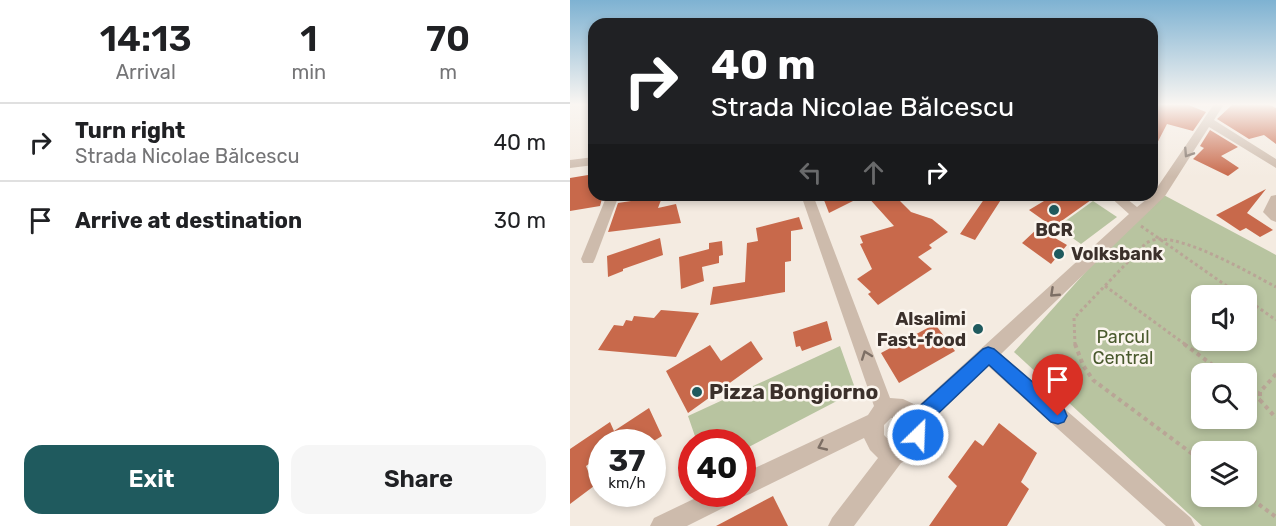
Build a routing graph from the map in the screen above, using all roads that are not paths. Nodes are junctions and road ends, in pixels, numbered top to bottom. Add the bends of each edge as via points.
1 (1205, 129) edge
2 (1221, 129) edge
3 (1270, 155) edge
4 (588, 162) edge
5 (570, 164) edge
6 (1276, 164) edge
7 (1158, 193) edge
8 (1276, 199) edge
9 (611, 201) edge
10 (809, 201) edge
11 (1120, 201) edge
12 (1151, 201) edge
13 (1135, 217) junction
14 (1276, 217) edge
15 (588, 259) dead end
16 (988, 354) junction
17 (880, 417) junction
18 (917, 421) junction
19 (895, 453) junction
20 (756, 479) edge
21 (701, 507) edge
22 (662, 526) edge
23 (840, 526) edge
24 (1183, 526) edge

1 -> 7 street
2 - 3 street
3 - 6 street
4 - 5 street
8 - 14 street via 1270,212
9 - 15 street
17 -> 10 street
11 - 13 street
12 -> 13 street
13 -> 16 street
16 - 18 street
16 - 24 street
17 - 18 street via 893,407 905,408
17 - 19 street via 874,433 877,443 885,451
17 -> 20 street
18 - 19 street via 918,435 913,444
19 - 23 street
21 - 22 street

